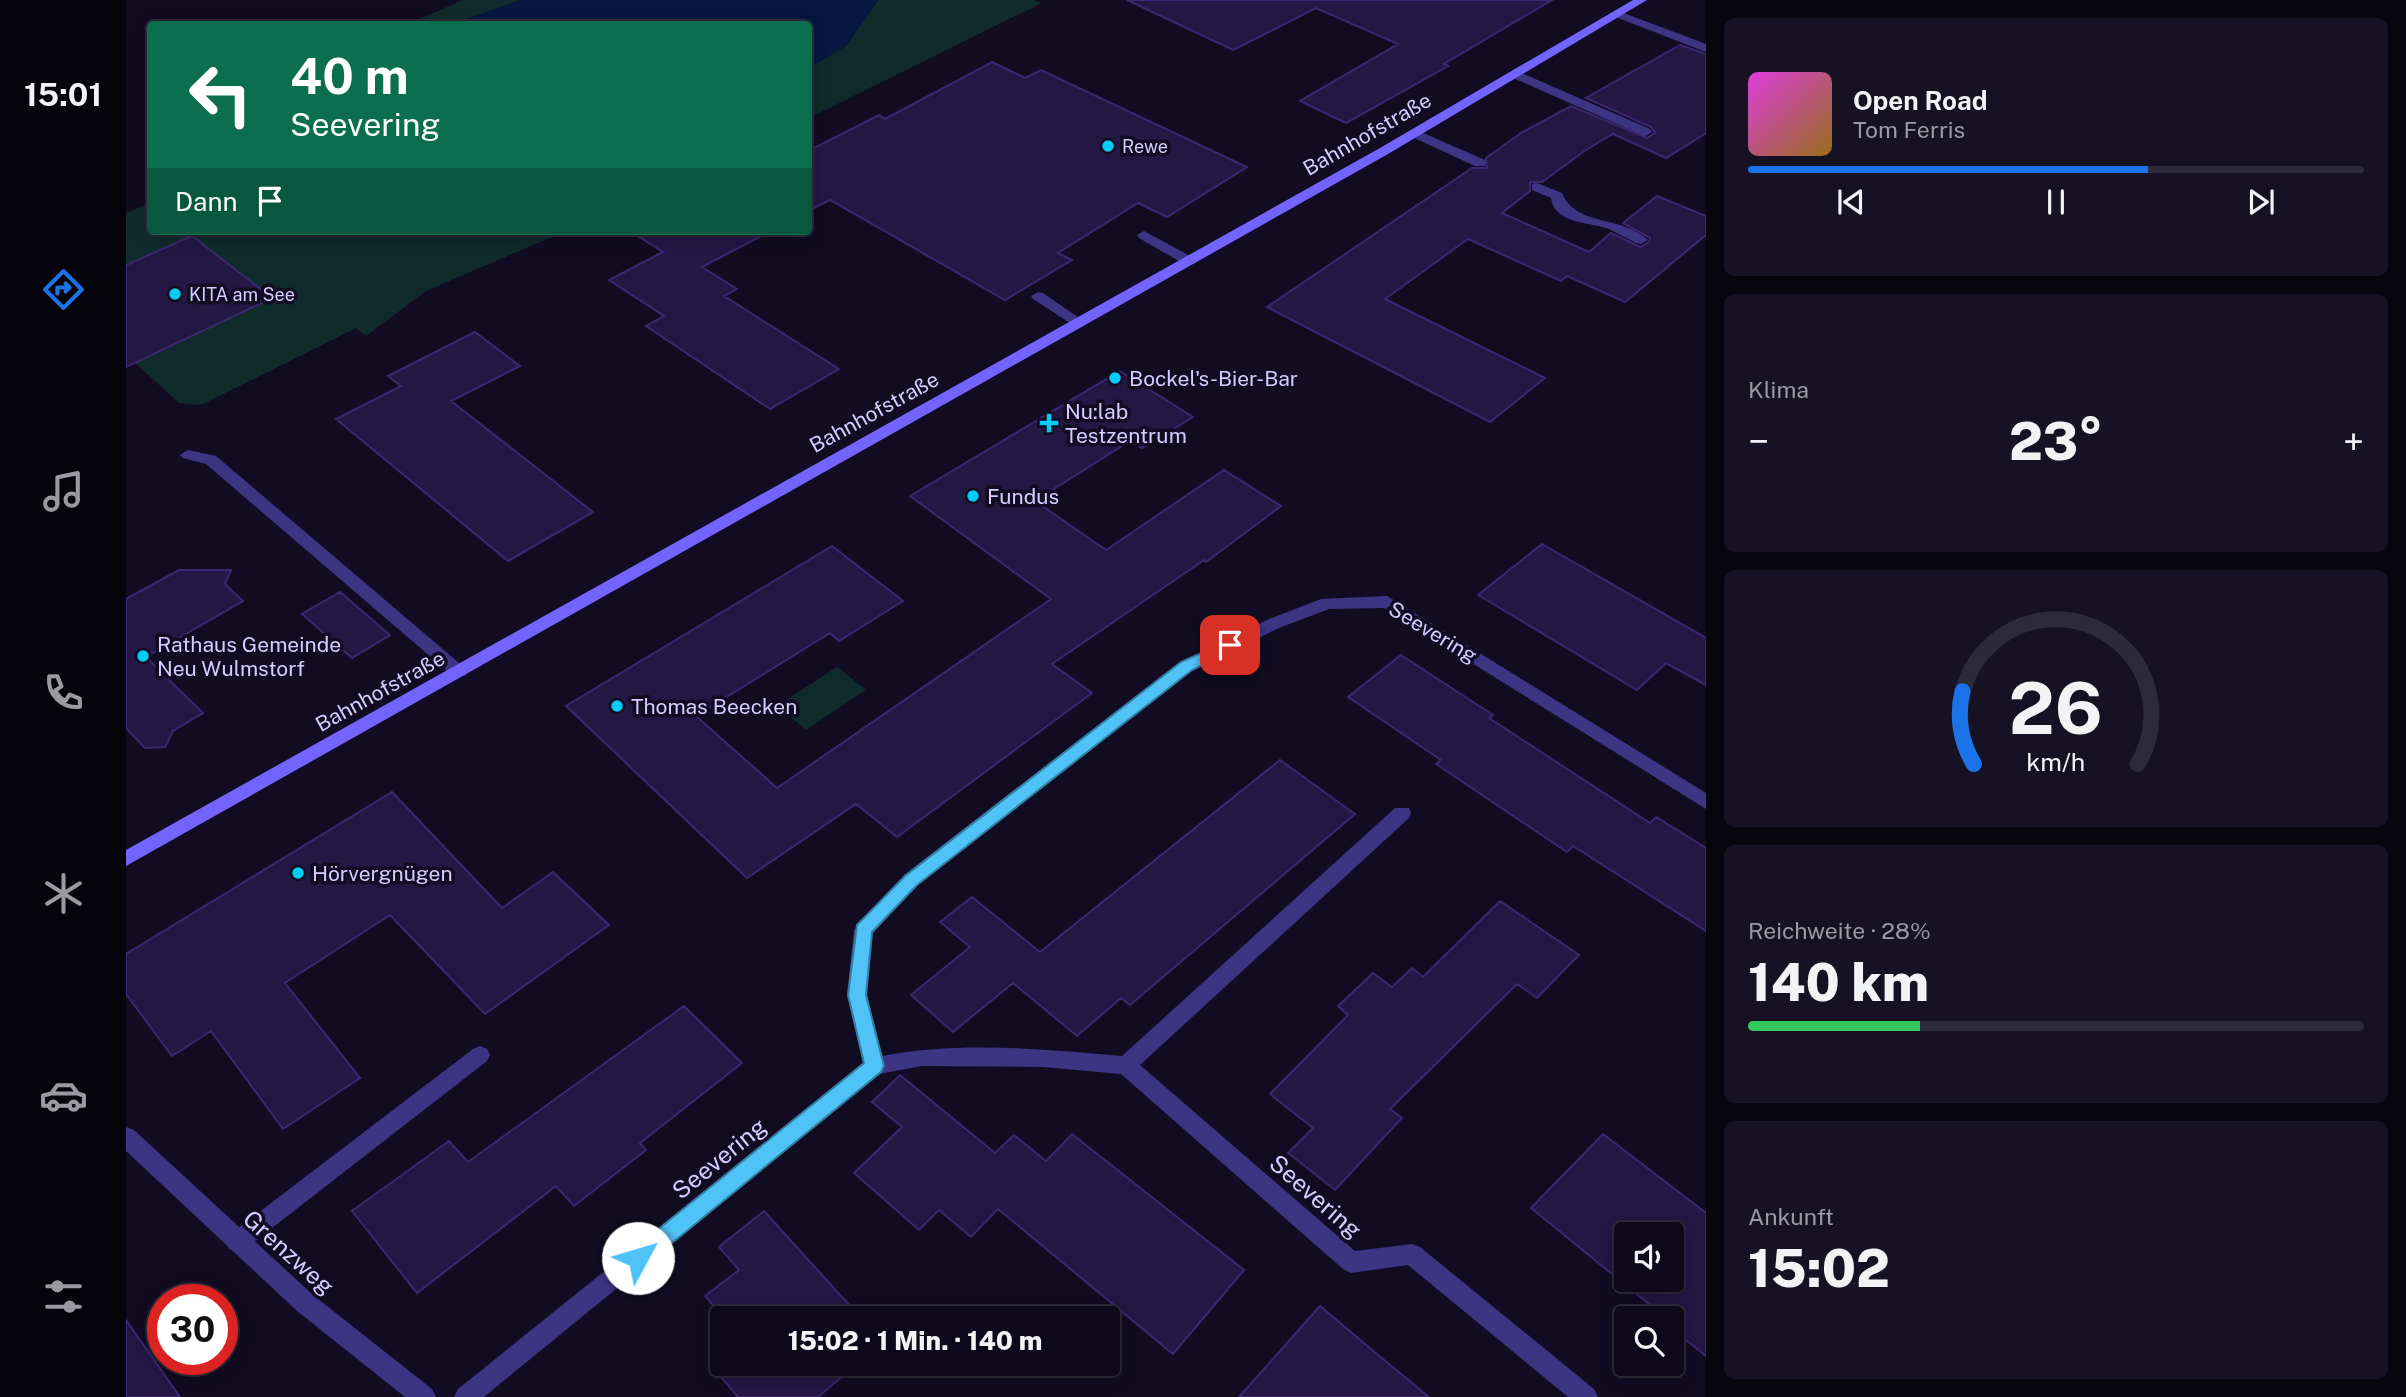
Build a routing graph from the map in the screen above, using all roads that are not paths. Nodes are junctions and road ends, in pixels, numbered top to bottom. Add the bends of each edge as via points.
1 (1641, 0) edge
2 (1617, 14) junction
3 (1706, 48) edge
4 (1515, 74) junction
5 (1646, 132) dead end
6 (1414, 133) junction
7 (1480, 163) dead end
8 (1536, 187) dead end
9 (1144, 235) dead end
10 (1641, 240) dead end
11 (1189, 261) junction
12 (1038, 296) dead end
13 (1078, 321) junction
14 (188, 455) dead end
15 (459, 672) junction
16 (1706, 802) edge
17 (1402, 813) dead end
18 (126, 859) edge
19 (480, 1055) dead end
20 (1126, 1065) junction
21 (874, 1066) junction
22 (126, 1137) edge
23 (237, 1242) junction
24 (424, 1397) edge
25 (466, 1397) edge
26 (1586, 1397) edge

1 - 2 street, Bahnhofstraße
2 - 3 street
2 - 4 street, Bahnhofstraße
4 - 5 street
4 - 6 street, Bahnhofstraße
6 - 7 street
6 - 11 street, Bahnhofstraße
8 - 10 street via 1557,196 1558,204 1572,216 1609,225
9 - 11 street
11 - 13 street, Bahnhofstraße
12 - 13 street
13 - 15 street, Bahnhofstraße
14 - 15 street via 211,460
15 - 18 street, Bahnhofstraße
16 - 21 street, Seevering via 1387,602 1327,603 1186,666 902,890 864,930 857,995
17 - 20 street
19 - 23 street
20 - 21 street, Seevering via 1043,1058 922,1057
20 - 26 street, Seevering via 1351,1262 1412,1254
21 - 25 street, Seevering
22 - 23 street, Grenzweg
23 - 24 street, Grenzweg via 305,1303

